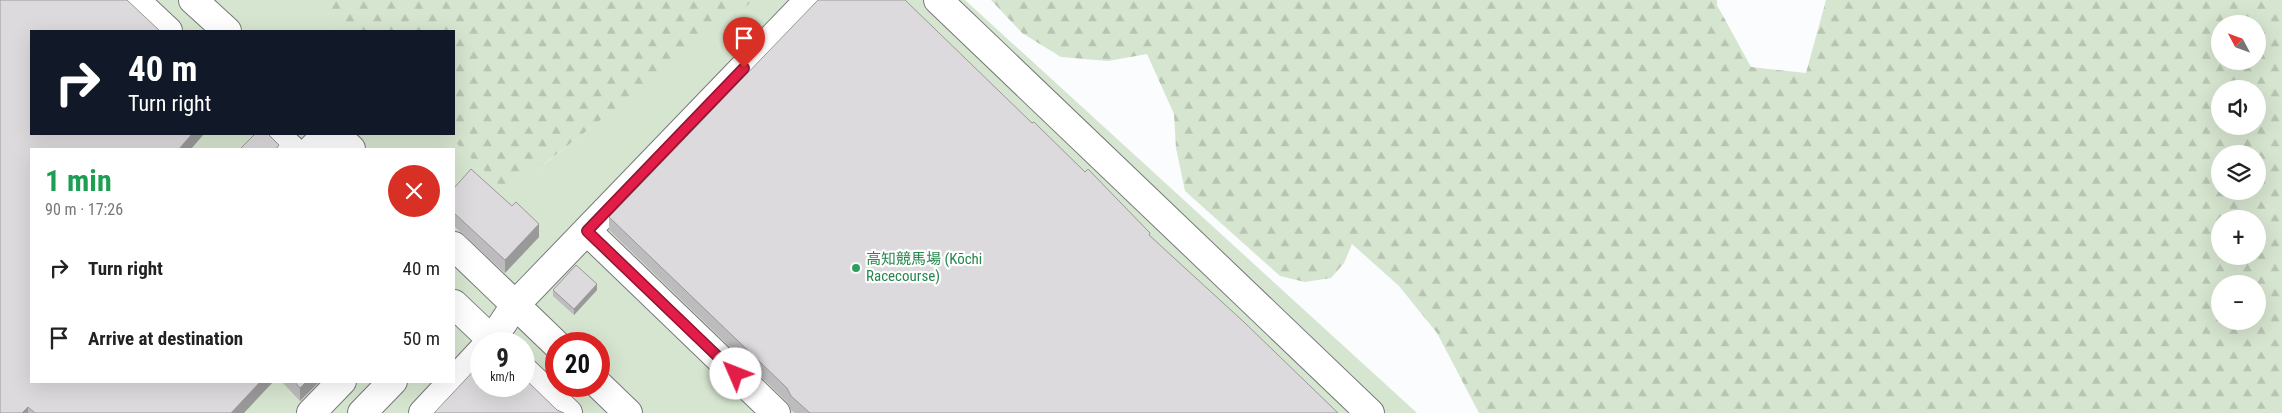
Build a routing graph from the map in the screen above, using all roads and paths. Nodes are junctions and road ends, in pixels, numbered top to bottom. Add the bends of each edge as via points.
1 (193, 0) edge
2 (809, 0) edge
3 (938, 0) edge
4 (140, 2) edge
5 (167, 30) edge
6 (225, 30) edge
7 (276, 135) edge
8 (326, 135) edge
9 (336, 135) edge
10 (290, 148) edge
11 (313, 148) edge
12 (350, 148) edge
13 (587, 231) junction
14 (458, 257) edge
15 (490, 280) junction
16 (515, 305) junction
17 (456, 311) edge
18 (477, 332) edge
19 (498, 332) edge
20 (545, 334) edge
21 (470, 365) edge
22 (455, 380) edge
23 (535, 382) edge
24 (340, 383) edge
25 (391, 383) edge
26 (452, 383) edge
27 (610, 396) edge
28 (311, 413) edge
29 (362, 413) edge
30 (423, 413) edge
31 (568, 413) edge
32 (628, 413) edge
33 (776, 413) edge
34 (1370, 413) edge

1 - 6 lane
2 - 13 lane
3 - 34 lane
4 - 5 lane
7 - 10 lane
8 - 11 lane
9 - 12 lane
13 - 16 lane
13 - 33 lane
14 - 15 lane
15 - 16 lane
15 - 17 lane
16 - 19 lane
16 - 20 lane
17 - 18 lane
21 - 22 lane
23 - 31 lane
24 - 28 lane
25 - 29 lane
26 - 30 lane
27 - 32 lane

